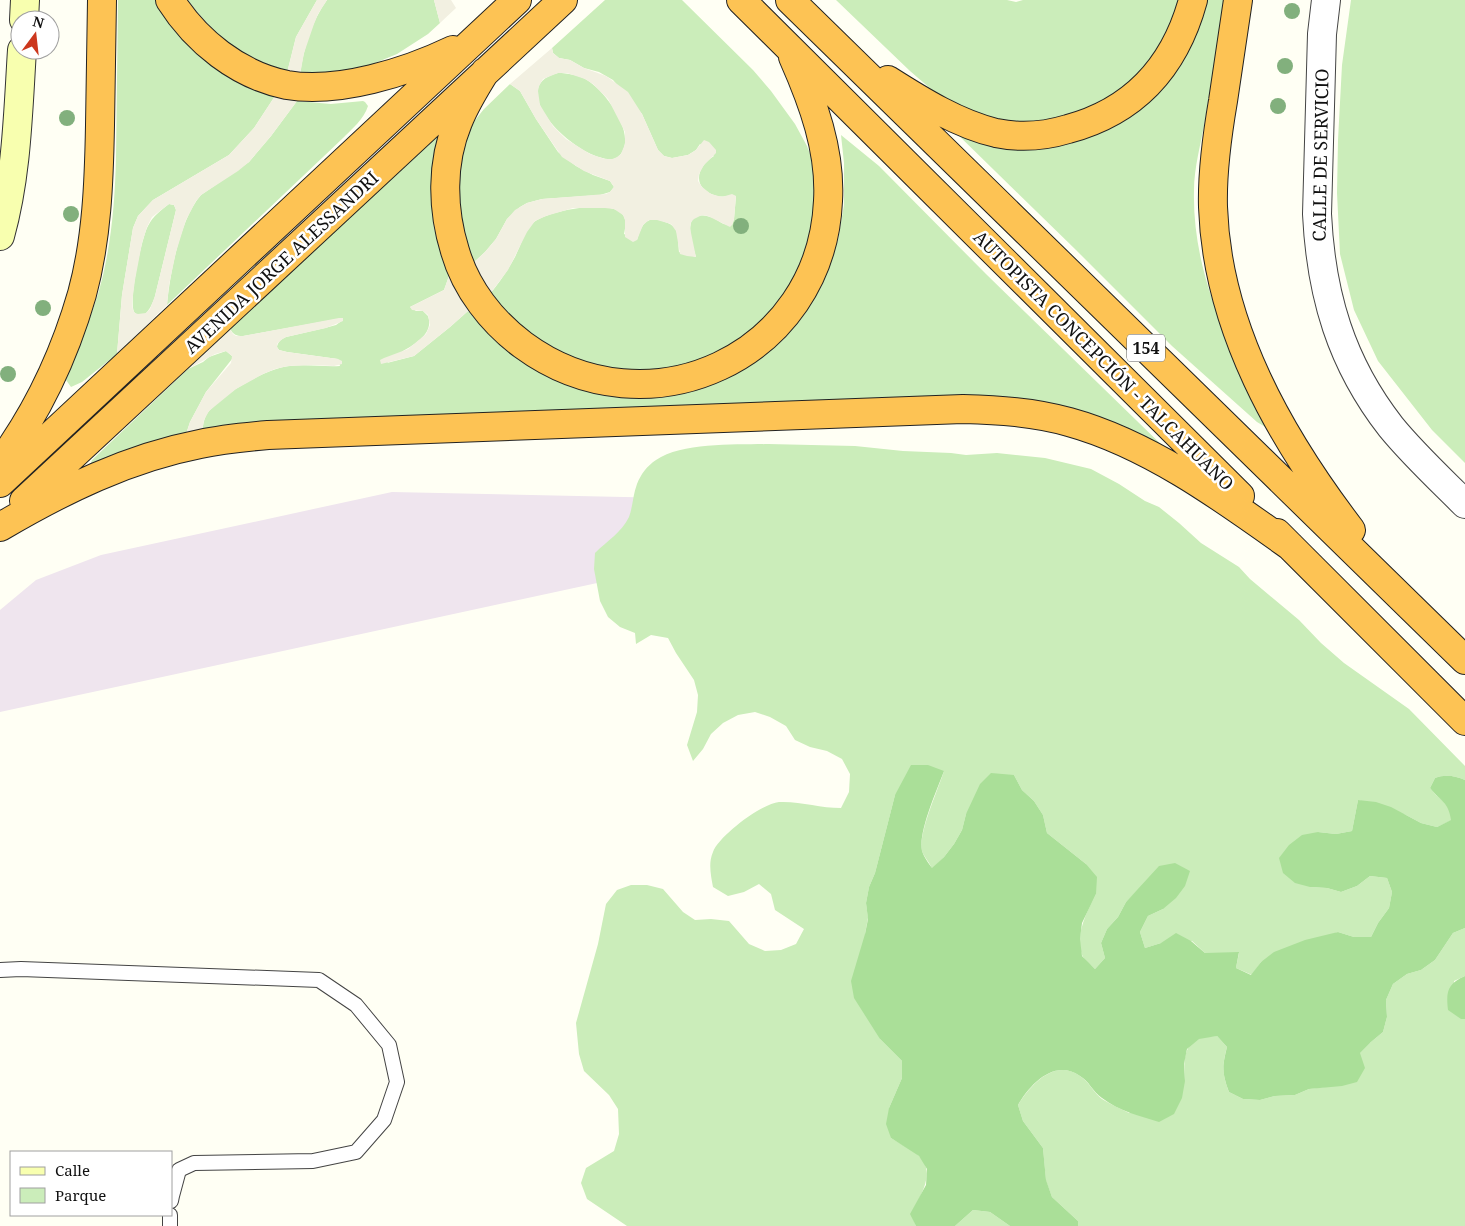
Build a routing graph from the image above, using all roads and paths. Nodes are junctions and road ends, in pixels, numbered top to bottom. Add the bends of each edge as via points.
1 (102, 0) edge
2 (170, 0) edge
3 (516, 0) edge
4 (563, 0) edge
5 (741, 0) edge
6 (790, 0) edge
7 (1193, 0) edge
8 (1238, 0) edge
9 (1326, 0) edge
10 (474, 39) junction
11 (787, 45) junction
12 (838, 46) junction
13 (21, 60) edge
14 (485, 72) junction
15 (0, 236) edge
16 (0, 463) edge
17 (0, 483) edge
18 (1465, 504) edge
19 (0, 526) edge
20 (1290, 546) junction
21 (1460, 655) edge
22 (1465, 722) edge
23 (0, 970) edge
24 (172, 1196) edge

1 - 16 highway via 99,179 84,285 53,370 22,430
2 - 10 highway via 198,36 228,60 259,76 289,85 328,86 388,75 433,59
3 - 10 highway, AVENIDA JORGE ALESSANDRI
4 - 14 highway, AVENIDA JORGE ALESSANDRI
5 - 11 highway, AUTOPISTA CONCEPCIÓN - TALCAHUANO / 154
6 - 12 highway, AUTOPISTA CONCEPCIÓN - TALCAHUANO / 154
7 - 12 highway via 1173,51 1141,91 1121,107 1094,121 1046,134 1013,136 980,129 913,96
8 - 21 highway via 1217,143 1213,200 1218,256 1238,331 1254,373 1297,455 1370,555
9 - 18 street, CALLE DE SERVICIO via 1322,34 1317,214 1321,264 1330,307 1344,347 1372,400 1414,452
10 - 17 highway, AVENIDA JORGE ALESSANDRI
11 - 14 highway via 813,108 825,154 828,202 816,262 795,304 760,342 720,366 692,377 666,382 636,384 609,381 553,364 511,336 494,320 473,291 461,269 451,236 445,200 446,169 458,123
11 - 20 highway, AUTOPISTA CONCEPCIÓN - TALCAHUANO / 154
12 - 21 highway, AUTOPISTA CONCEPCIÓN - TALCAHUANO / 154
13 - 15 street via 15,155
14 - 19 highway, AVENIDA JORGE ALESSANDRI
19 - 20 highway via 76,485 126,465 167,452 234,438 963,409 1033,414 1102,433 1159,460 1207,488
20 - 22 highway, AUTOPISTA CONCEPCIÓN - TALCAHUANO / 154
23 - 24 lane via 319,980 356,1005 389,1046 397,1082 384,1120 356,1152 313,1161 194,1163 179,1170

